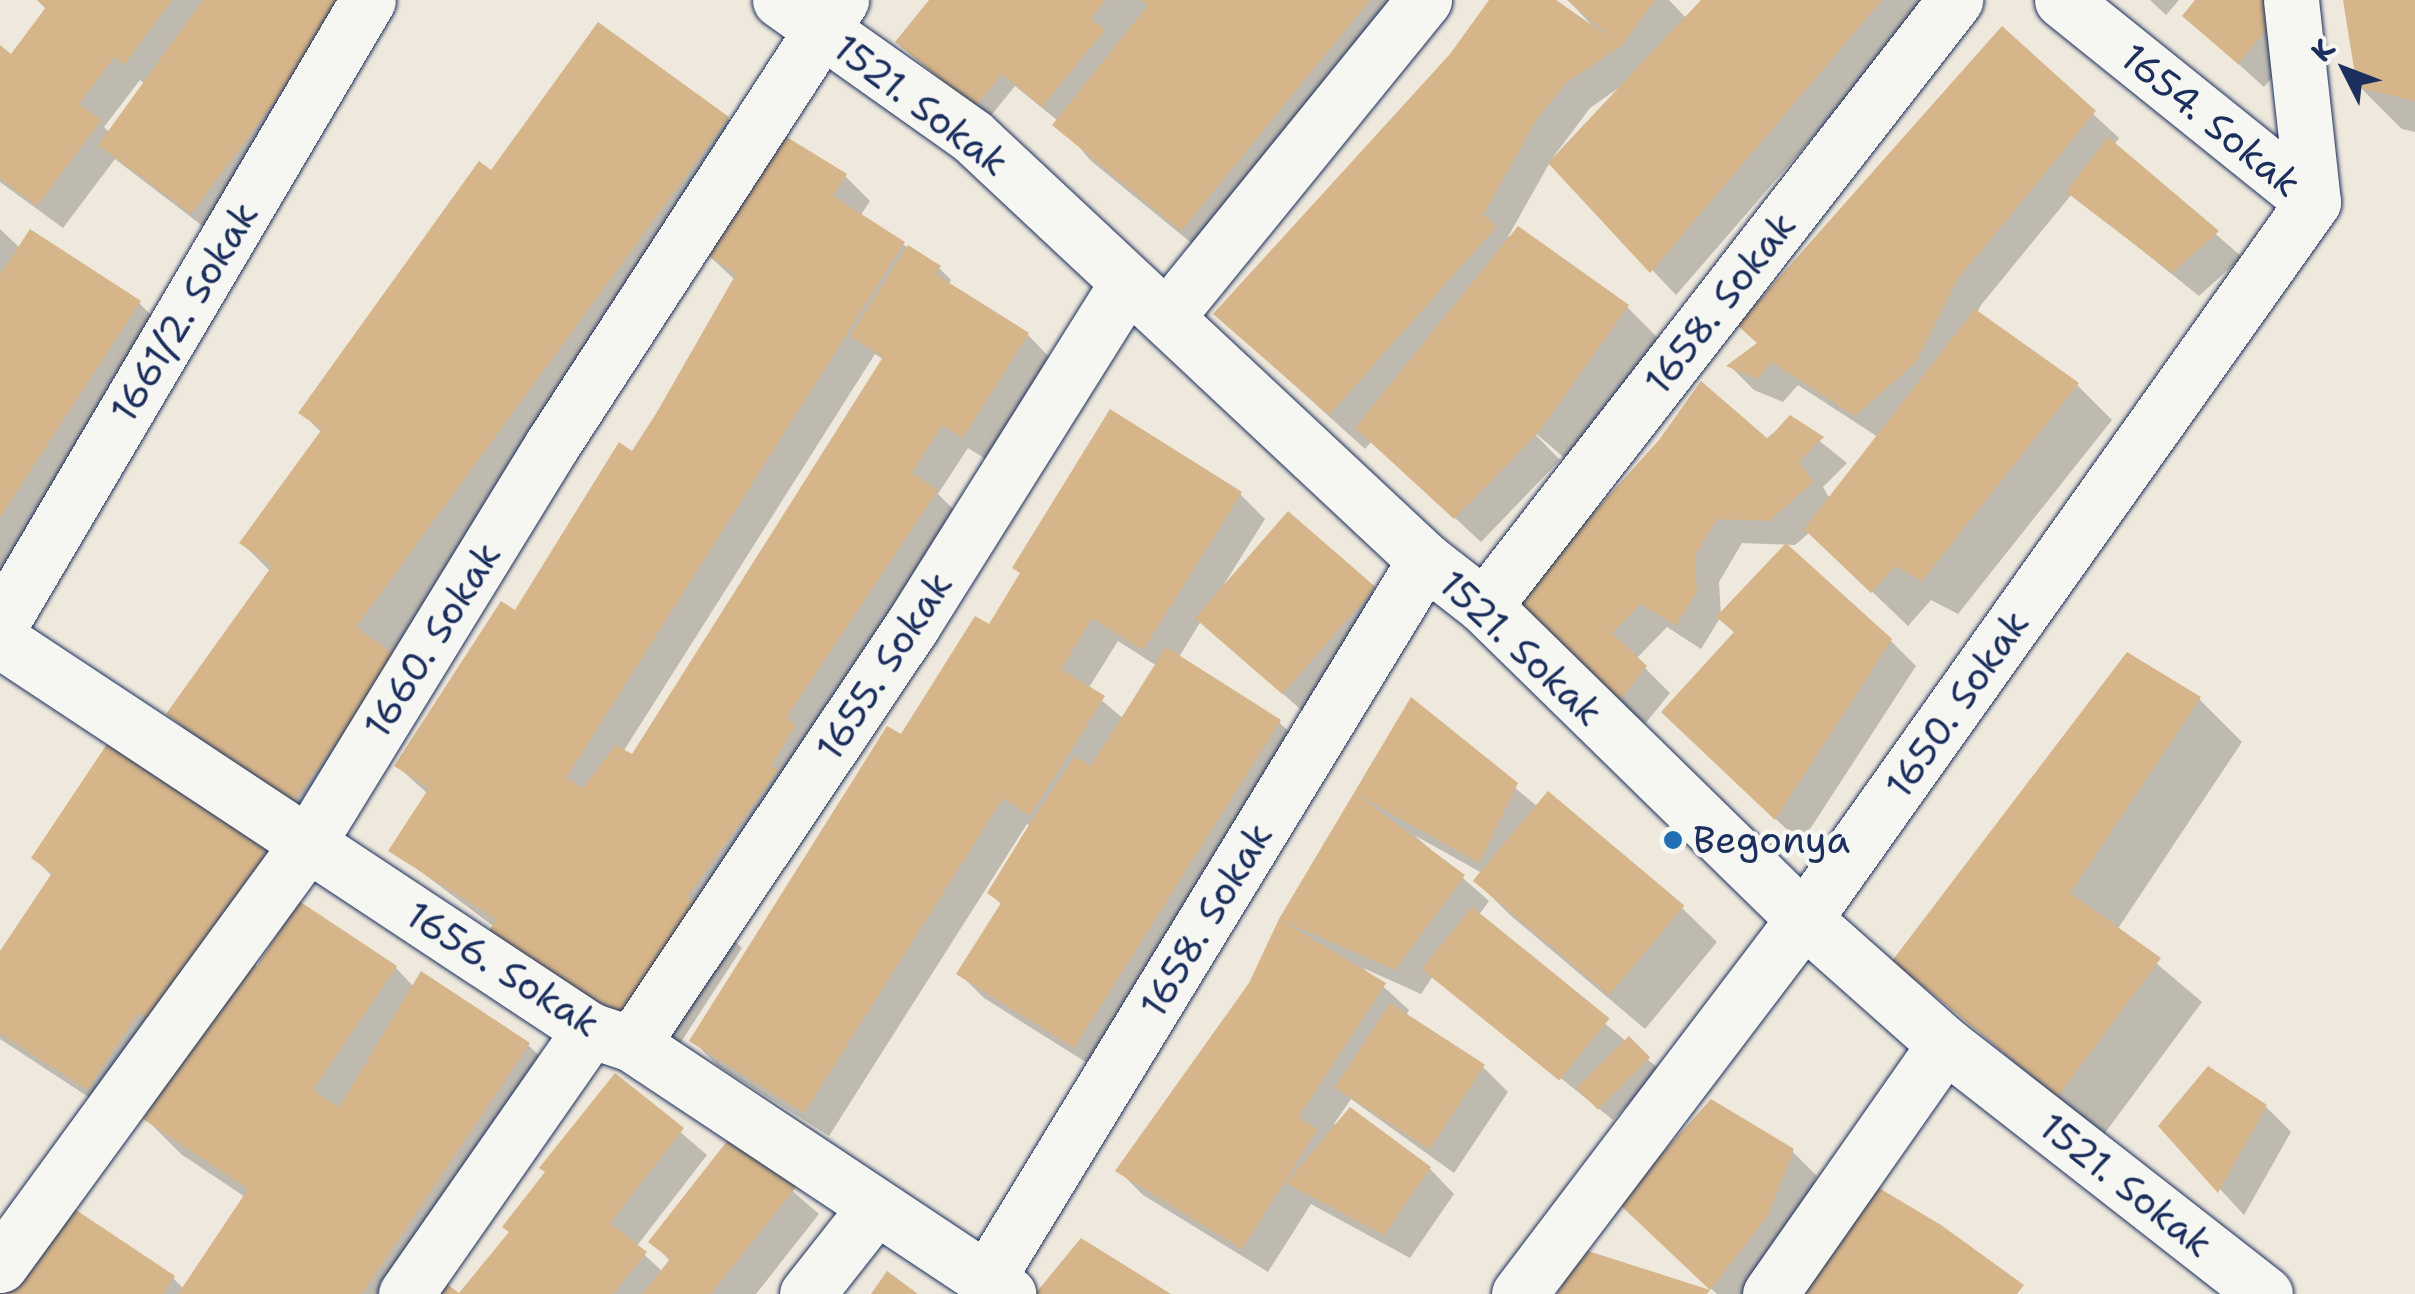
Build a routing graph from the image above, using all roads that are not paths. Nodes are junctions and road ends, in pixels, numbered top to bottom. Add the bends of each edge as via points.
1 (368, 0) edge
2 (1424, 0) edge
3 (1956, 0) edge
4 (2062, 0) edge
5 (2291, 0) edge
6 (813, 9) edge
7 (2312, 202) junction
8 (1148, 299) junction
9 (1425, 560) junction
10 (1484, 606) junction
11 (0, 625) edge
12 (0, 640) edge
13 (308, 843) junction
14 (1804, 919) junction
15 (611, 1037) junction
16 (1946, 1044) junction
17 (873, 1210) junction
18 (0, 1265) edge
19 (998, 1287) edge
20 (406, 1294) edge
21 (807, 1294) edge
22 (1519, 1294) edge
23 (1770, 1294) edge
24 (2265, 1294) edge

1 - 11 street, 1661/2. Sokak
2 - 8 street, 1655. Sokak
3 - 10 street, 1658. Sokak
4 - 7 street, 1654. Sokak
5 - 7 street
6 - 8 street, 1521. Sokak via 972,136
6 - 13 street, 1660. Sokak
7 - 14 street, 1650. Sokak
8 - 9 street, 1521. Sokak
8 - 15 street, 1655. Sokak
9 - 10 street, 1521. Sokak
9 - 19 street, 1658. Sokak
10 - 14 street, 1521. Sokak
12 - 13 street, 1656. Sokak
13 - 15 street, 1656. Sokak
13 - 18 street, 1660. Sokak
14 - 16 street, 1521. Sokak
14 - 22 street, 1650. Sokak
15 - 17 street, 1656. Sokak
15 - 20 street, 1655. Sokak
16 - 23 street
16 - 24 street, 1521. Sokak
17 - 19 street, 1656. Sokak
17 - 21 street

